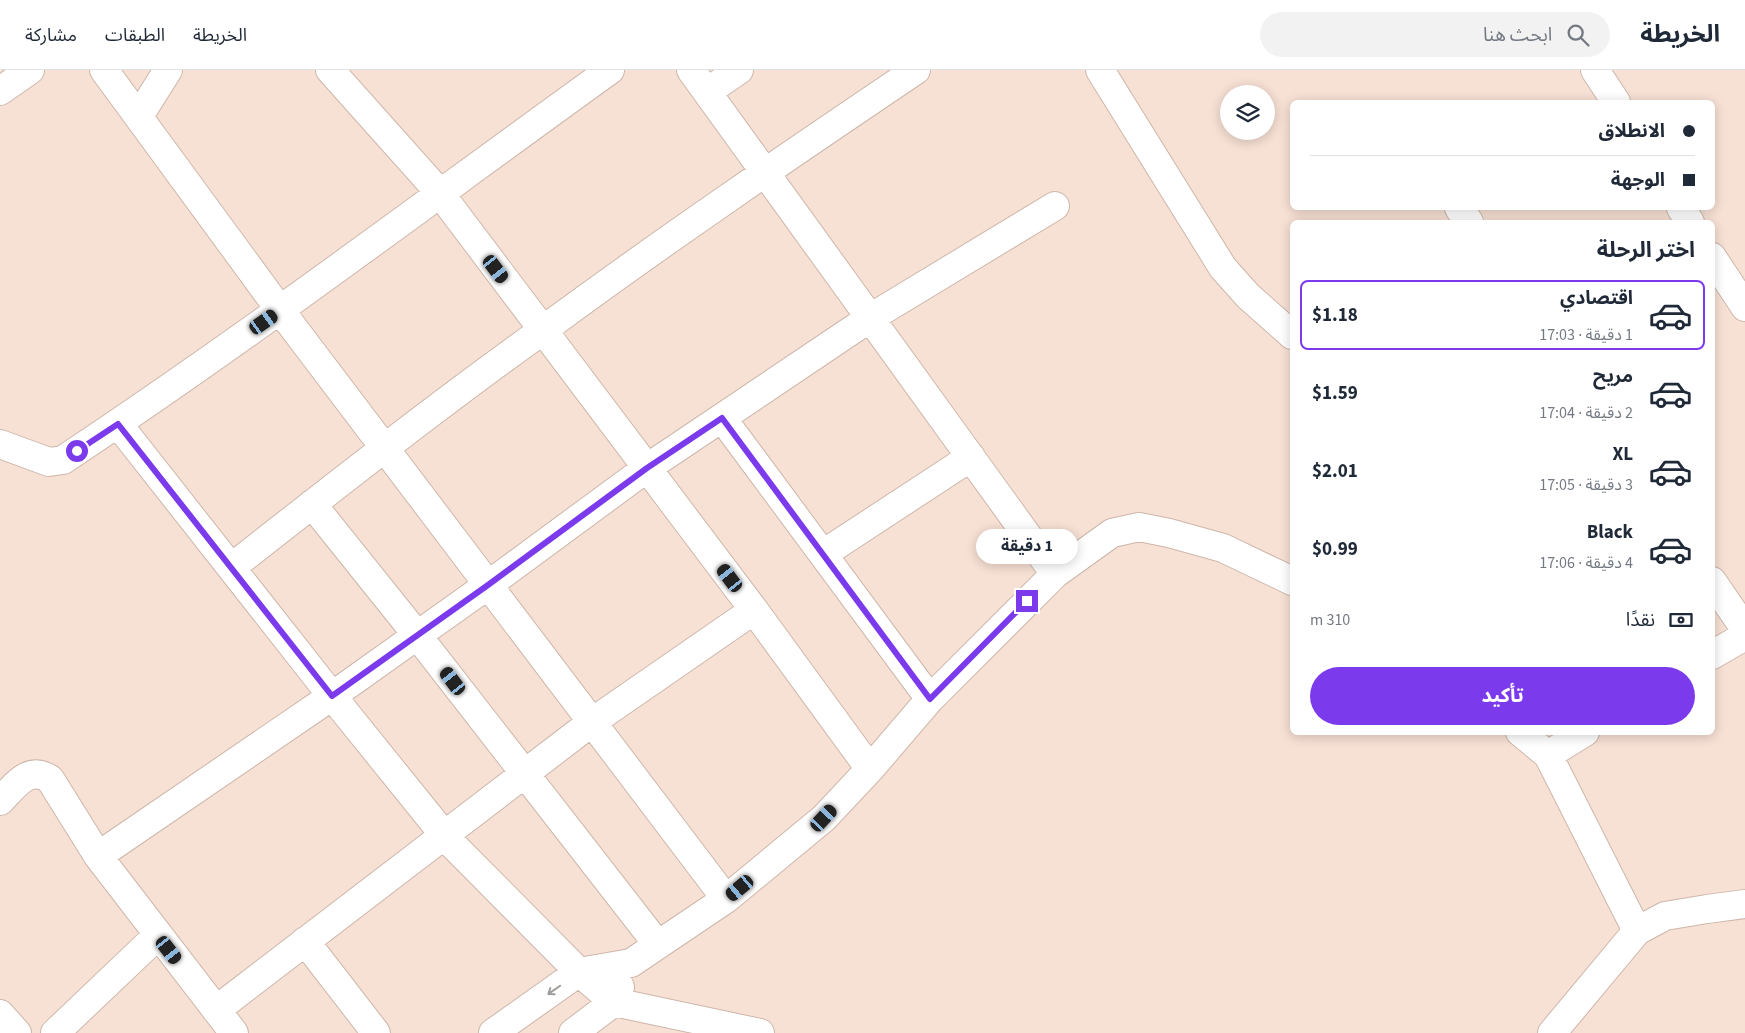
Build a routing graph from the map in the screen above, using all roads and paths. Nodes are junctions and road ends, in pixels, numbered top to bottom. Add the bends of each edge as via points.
1 (30, 70) edge
2 (104, 70) edge
3 (168, 70) edge
4 (330, 70) edge
5 (610, 70) edge
6 (690, 70) edge
7 (739, 70) edge
8 (916, 70) edge
9 (1100, 70) edge
10 (1595, 70) edge
11 (0, 91) edge
12 (707, 92) junction
13 (1615, 100) edge
14 (139, 116) junction
15 (765, 172) junction
16 (439, 192) junction
17 (1055, 206) dead end
18 (1715, 262) edge
19 (1745, 307) edge
20 (280, 310) junction
21 (870, 318) junction
22 (542, 330) junction
23 (1290, 333) edge
24 (722, 418) junction
25 (118, 424) junction
26 (0, 444) edge
27 (385, 448) junction
28 (970, 457) junction
29 (647, 468) junction
30 (312, 504) junction
31 (823, 554) junction
32 (232, 567) junction
33 (1055, 574) junction
34 (1290, 581) edge
35 (488, 585) junction
36 (1715, 585) edge
37 (754, 610) junction
38 (1745, 628) edge
39 (418, 635) junction
40 (1745, 636) edge
41 (1715, 653) edge
42 (332, 696) junction
43 (930, 699) junction
44 (592, 722) junction
45 (1524, 735) edge
46 (1580, 735) edge
47 (1548, 755) junction
48 (870, 769) junction
49 (524, 774) junction
50 (0, 801) edge
51 (444, 835) junction
52 (98, 856) junction
53 (726, 900) junction
54 (1745, 904) edge
55 (1637, 931) junction
56 (158, 935) junction
57 (304, 941) junction
58 (658, 945) junction
59 (631, 963) junction
60 (579, 972) junction
61 (614, 1002) junction
62 (216, 1010) junction
63 (0, 1014) edge
64 (747, 1032) edge
65 (17, 1033) edge
66 (55, 1033) edge
67 (234, 1033) edge
68 (376, 1033) edge
69 (492, 1033) edge
70 (574, 1033) edge
71 (1552, 1033) edge

1 - 11 street
2 - 14 street
3 - 14 street
4 - 16 street
5 - 16 street
6 - 12 street
7 - 12 street
8 - 15 street
9 - 23 street via 1223,268 1248,296
10 - 13 street
12 - 15 street
14 - 20 street
15 - 21 street
15 - 22 street
16 - 20 street
16 - 22 street
17 - 21 street
18 - 19 street
20 - 25 street
20 - 27 street
21 - 24 street
21 - 28 street
22 - 27 street
22 - 29 street
24 - 29 street
24 - 31 street
25 - 26 street via 63,460 49,462
25 - 32 street
27 - 30 street
27 - 35 street
28 - 31 street
28 - 33 street
29 - 35 street
29 - 37 street
30 - 32 street
30 - 39 street
31 - 43 street
32 - 42 street
33 - 34 street via 1112,533 1139,527 1223,548
33 - 43 street
35 - 39 street
35 - 44 street
36 - 38 street
37 - 44 street
37 - 48 street
39 - 42 street
39 - 49 street
40 - 41 street
42 - 51 street
42 - 52 street
43 - 48 street
44 - 49 street
44 - 53 street
45 - 47 street
46 - 47 street
47 - 55 street
48 - 53 street via 824,818
49 - 51 street
49 - 58 street
50 - 52 street via 19,781 32,774 42,774 50,779
51 - 57 street
51 - 60 street
52 - 56 street
53 - 58 street
54 - 55 street via 1665,916
55 - 71 street
56 - 62 street
56 - 66 street
57 - 62 street
57 - 68 street
58 - 59 street
59 - 60 street
59 - 61 street
60 - 61 street
60 -> 69 street
61 - 64 street
61 - 70 street
62 - 67 street
63 - 65 street

